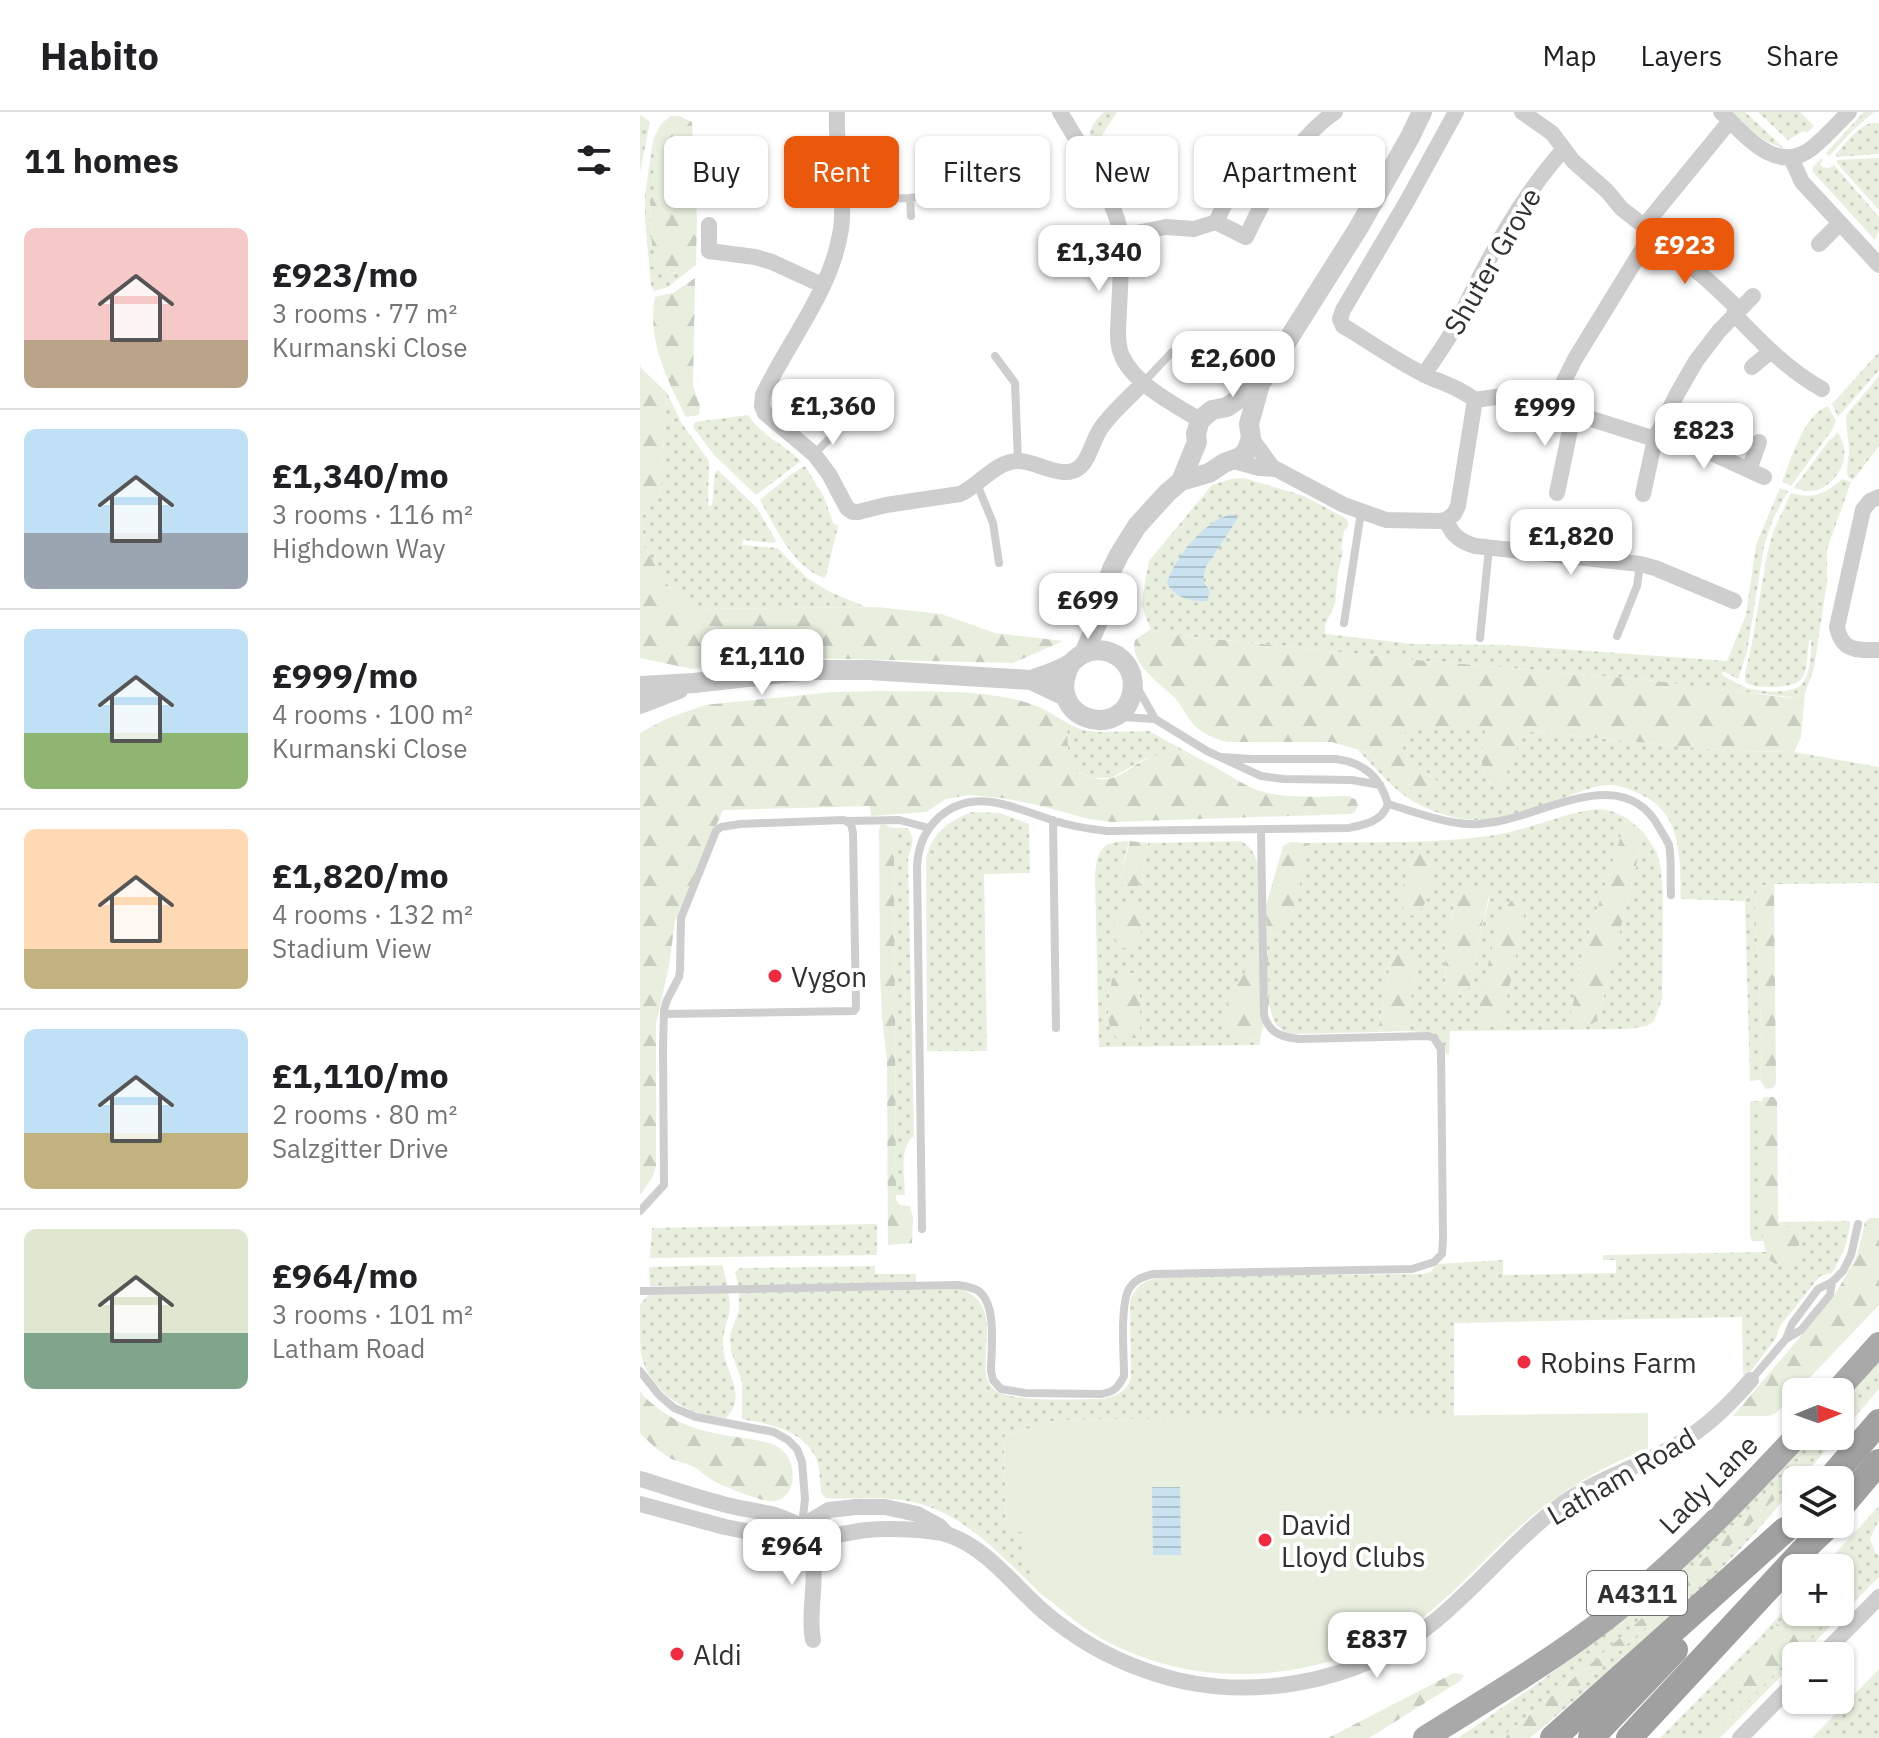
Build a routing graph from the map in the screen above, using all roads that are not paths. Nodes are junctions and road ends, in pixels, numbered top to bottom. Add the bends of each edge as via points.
1 (837, 112) edge
2 (1060, 112) edge
3 (1335, 112) edge
4 (1422, 112) edge
5 (1456, 112) edge
6 (1522, 112) edge
7 (1849, 112) edge
8 (1726, 116) edge
9 (837, 136) edge
10 (1307, 136) edge
11 (1564, 149) junction
12 (1791, 158) junction
13 (915, 197) edge
14 (899, 198) edge
15 (910, 198) junction
16 (841, 208) edge
17 (1223, 208) edge
18 (1261, 208) edge
19 (911, 216) dead end
20 (1216, 222) junction
21 (1840, 223) junction
22 (709, 225) dead end
23 (1646, 233) junction
24 (1122, 236) junction
25 (1819, 244) dead end
26 (1879, 265) edge
27 (822, 285) junction
28 (1753, 296) dead end
29 (1736, 311) junction
30 (1771, 351) junction
31 (995, 356) dead end
32 (1194, 356) dead end
33 (1752, 367) dead end
34 (1424, 375) junction
35 (1144, 382) junction
36 (1260, 384) junction
37 (1822, 389) dead end
38 (1555, 396) junction
39 (869, 400) dead end
40 (1475, 400) junction
41 (1227, 407) junction
42 (1574, 411) junction
43 (1200, 420) junction
44 (838, 430) dead end
45 (1250, 431) junction
46 (1657, 436) junction
47 (828, 440) dead end
48 (1197, 442) junction
49 (1759, 442) dead end
50 (814, 454) junction
51 (1018, 461) junction
52 (1229, 462) junction
53 (1273, 468) junction
54 (1181, 481) junction
55 (977, 484) junction
56 (1557, 493) dead end
57 (1643, 494) dead end
58 (1879, 497) edge
59 (1361, 512) junction
60 (1446, 520) junction
61 (1489, 547) junction
62 (999, 563) dead end
63 (1640, 564) junction
64 (1734, 601) dead end
65 (1102, 613) junction
66 (1344, 623) dead end
67 (1617, 636) dead end
68 (1480, 638) dead end
69 (1879, 650) edge
70 (1115, 654) junction
71 (1077, 658) junction
72 (640, 671) edge
73 (1031, 680) junction
74 (1133, 680) junction
75 (694, 683) junction
76 (640, 686) edge
77 (1065, 696) junction
78 (640, 704) edge
79 (1113, 717) junction
80 (1155, 719) junction
81 (1222, 757) junction
82 (1381, 786) junction
83 (1388, 804) junction
84 (1053, 820) junction
85 (848, 821) junction
86 (929, 828) junction
87 (1261, 830) junction
88 (1671, 895) dead end
89 (664, 1014) junction
90 (1056, 1028) dead end
91 (640, 1211) edge
92 (1858, 1224) dead end
93 (922, 1229) dead end
94 (640, 1291) edge
95 (1879, 1344) edge
96 (640, 1371) edge
97 (1849, 1378) edge
98 (1751, 1380) joint
99 (1879, 1422) edge
100 (1784, 1450) edge
101 (1879, 1462) edge
102 (1841, 1466) edge
103 (1879, 1477) edge
104 (640, 1479) edge
105 (1854, 1491) edge
106 (1854, 1501) edge
107 (640, 1504) edge
108 (802, 1526) junction
109 (1782, 1531) edge
110 (1782, 1533) edge
111 (947, 1534) junction
112 (1815, 1538) edge
113 (1879, 1597) edge
114 (813, 1640) dead end
115 (1835, 1642) edge
116 (1782, 1695) edge
117 (1425, 1738) edge
118 (1553, 1738) edge
119 (1591, 1738) edge
120 (1629, 1738) edge
121 (1740, 1738) edge

1 - 9 street
2 - 24 street via 1106,190
3 - 10 street
4 - 36 street via 1359,227
5 - 34 street via 1340,319 1343,326
6 - 11 street via 1552,133
7 - 12 street via 1813,148
8 - 12 street via 1767,153
8 - 23 street
11 - 23 street
11 - 34 street, Shuter Grove via 1506,230
12 - 21 street via 1802,182
13 - 15 lane
14 - 15 lane
15 - 19 lane
16 - 27 street via 838,241
17 - 20 street
18 - 20 street via 1246,237
20 - 24 street
21 - 25 street
21 - 26 street
22 - 27 street via 709,258 763,259
23 - 29 street via 1692,266
23 - 38 street
24 - 35 street via 1118,345
27 - 50 street via 762,401 769,417
28 - 29 street
29 - 30 street
29 - 46 street via 1696,361
30 - 33 street
30 - 37 street
31 - 51 lane via 1015,383
32 - 35 lane via 1172,352
34 - 40 street
35 - 43 street
35 - 51 street via 1103,425 1078,468 1062,472
36 - 41 street
36 - 45 street
38 - 40 street
38 - 42 street
39 - 44 lane
40 - 60 street via 1458,506
41 - 43 street
41 - 45 street via 1240,413
42 - 46 street
42 - 56 street
43 - 48 street
45 - 52 street via 1246,452
45 - 53 street
46 - 49 street via 1696,446 1756,474
46 - 57 street
47 - 50 lane
48 - 52 street via 1205,455
48 - 54 street
50 - 55 street via 853,512 960,494
51 - 55 street
52 - 53 street
52 - 54 street
53 - 59 street
54 - 65 street via 1127,541 1112,569
55 - 62 lane via 993,523
58 - 69 street via 1863,510 1837,627 1845,645
59 - 60 street via 1386,520
59 - 66 lane
60 - 61 street via 1453,536
61 - 63 street
61 - 68 lane
63 - 64 street
63 - 67 lane
65 - 70 street
65 - 71 street
70 - 71 street via 1094,650
70 - 74 street
71 - 73 street
71 - 77 street via 1065,673
72 - 75 street
73 - 75 street via 827,670
73 - 77 street
74 - 79 street via 1129,702
74 - 80 lane
75 - 76 street
75 - 78 street
77 - 79 street via 1084,718
79 - 80 lane
80 - 81 lane
81 - 82 lane via 1267,777
81 - 82 lane via 1344,760 1368,770
82 - 83 lane
83 - 87 lane via 1386,812 1368,824
83 - 88 lane via 1474,824 1589,796 1623,797 1646,809 1668,845
84 - 86 lane via 990,802 971,802 950,810
84 - 87 lane via 1107,831
84 - 90 lane
85 - 86 lane via 899,820
85 - 89 lane via 740,824 716,831 681,918 679,977
85 - 89 lane via 853,833 854,1011
86 - 93 lane via 917,866
87 - 94 lane via 1266,1024 1275,1034 1299,1039 1428,1036 1441,1049 1443,1239 1442,1254 1434,1262 1412,1269 1143,1276 1128,1290 1125,1302 1124,1376 1112,1392 1101,1394 1001,1389 991,1371 991,1311 979,1291 970,1287
89 - 91 lane via 664,1185
92 - 98 lane via 1843,1271 1818,1289
95 - 97 main road
96 - 108 lane via 674,1408 788,1440 802,1462
98 - 111 street, Latham Road via 1693,1435 1563,1503 1416,1637 1361,1665 1301,1682 1202,1684 1133,1666 1068,1631 987,1558
99 - 102 highway
100 - 117 main road, Lady Lane / A4311 via 1695,1542 1624,1604 1555,1656
101 - 105 highway
103 - 106 highway
104 - 108 street, Latham Road
107 - 108 street, Latham Road via 771,1536
108 - 111 street, Latham Road via 831,1535 870,1530
108 - 111 street, Latham Road via 829,1510 885,1507 917,1514
108 - 114 street via 813,1563
109 - 118 highway
110 - 119 highway
112 - 120 highway
113 - 115 street
116 - 121 street

